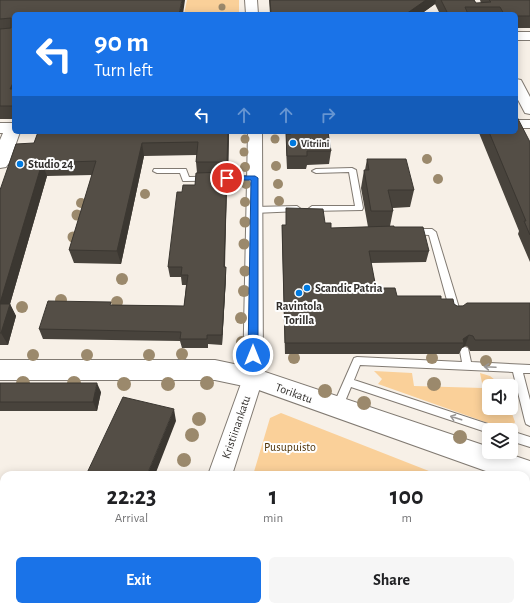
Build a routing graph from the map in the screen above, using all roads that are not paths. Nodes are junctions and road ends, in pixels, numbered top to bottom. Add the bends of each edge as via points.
1 (251, 0) edge
2 (252, 12) edge
3 (518, 36) edge
4 (530, 36) edge
5 (518, 87) edge
6 (530, 110) edge
7 (518, 124) edge
8 (530, 124) edge
9 (0, 128) edge
10 (12, 128) edge
11 (12, 133) edge
12 (255, 134) edge
13 (0, 163) edge
14 (157, 171) dead end
15 (316, 171) dead end
16 (255, 178) junction
17 (254, 210) junction
18 (402, 233) edge
19 (456, 314) edge
20 (465, 351) edge
21 (467, 366) junction
22 (517, 368) junction
23 (530, 369) edge
24 (0, 370) edge
25 (252, 378) junction
26 (348, 382) junction
27 (337, 408) junction
28 (530, 421) edge
29 (482, 426) edge
30 (518, 438) edge
31 (530, 442) edge
32 (221, 471) edge
33 (521, 471) edge

1 - 2 street
3 - 4 street
5 - 6 street
7 - 8 street
9 - 10 street
11 - 13 street
12 - 16 street, Kristiinankatu
14 - 16 lane via 183,172 186,179
15 - 17 lane via 352,170 359,208
16 - 17 street, Kristiinankatu
17 - 25 street, Kristiinankatu
18 - 19 lane via 432,232
20 - 21 lane
22 -> 21 lane
21 - 26 lane via 357,361
22 - 23 lane
22 - 28 lane
24 - 25 street, Torikatu via 215,370
25 - 27 street, Torikatu
25 - 32 street, Kristiinankatu
26 - 27 lane
29 -> 26 lane
27 - 33 street, Torikatu
30 - 31 lane

